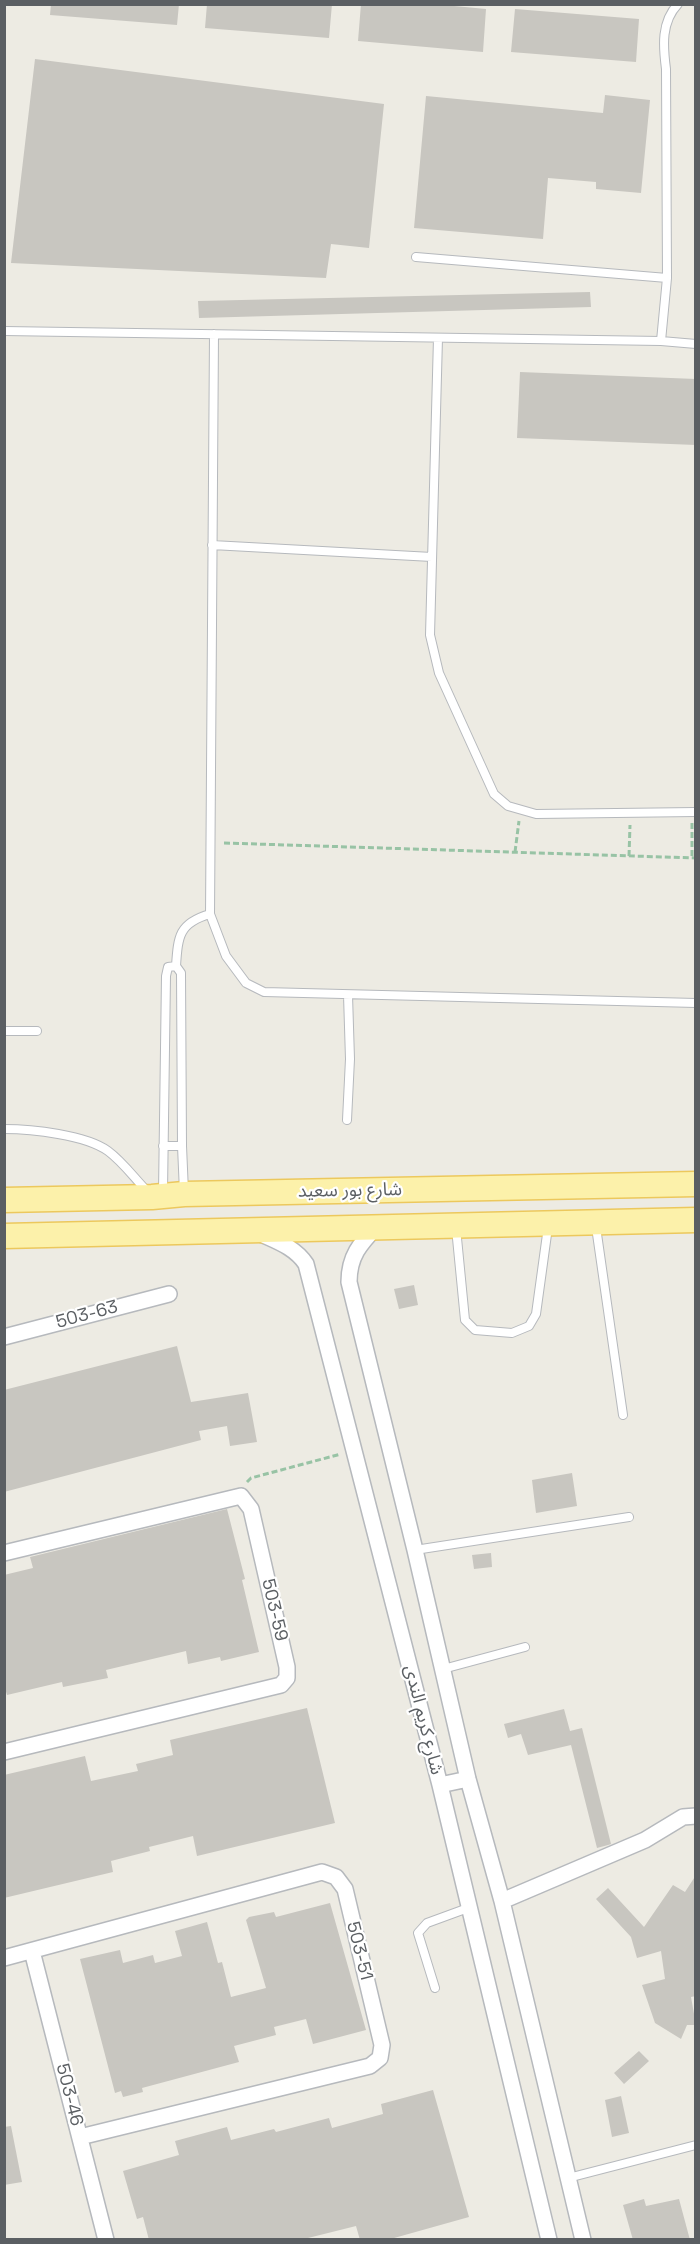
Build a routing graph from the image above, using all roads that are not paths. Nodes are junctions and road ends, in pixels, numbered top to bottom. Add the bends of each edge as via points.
1 (678, 4) edge
2 (416, 257) dead end
3 (667, 278) junction
4 (4, 331) edge
5 (214, 334) junction
6 (438, 338) junction
7 (661, 341) junction
8 (696, 344) edge
9 (212, 545) junction
10 (432, 557) junction
11 (694, 813) edge
12 (210, 914) junction
13 (176, 966) junction
14 (348, 995) junction
15 (696, 1003) edge
16 (4, 1031) edge
17 (37, 1031) dead end
18 (346, 1120) dead end
19 (4, 1129) edge
20 (163, 1146) junction
21 (182, 1146) junction
22 (696, 1184) edge
23 (166, 1195) junction
24 (4, 1200) edge
25 (696, 1220) edge
26 (595, 1222) junction
27 (548, 1223) junction
28 (455, 1225) junction
29 (377, 1226) junction
30 (253, 1230) junction
31 (4, 1236) edge
32 (169, 1294) dead end
33 (4, 1337) edge
34 (623, 1415) dead end
35 (629, 1517) dead end
36 (415, 1550) junction
37 (4, 1553) edge
38 (525, 1647) dead end
39 (442, 1669) junction
40 (4, 1752) edge
41 (468, 1779) junction
42 (440, 1785) junction
43 (696, 1816) edge
44 (502, 1901) junction
45 (468, 1908) junction
46 (32, 1951) junction
47 (4, 1958) edge
48 (435, 1988) dead end
49 (80, 2137) junction
50 (696, 2145) edge
51 (568, 2178) junction
52 (545, 2238) edge
53 (106, 2240) edge
54 (583, 2240) edge

1 - 3 lane via 671,12 662,41 666,69
2 - 3 lane
3 - 7 lane
4 - 5 lane
5 - 6 lane
5 - 9 lane
6 - 7 lane
6 - 10 lane
7 - 8 lane
9 - 10 lane
9 - 12 lane
10 - 11 lane via 430,634 439,673 494,794 508,806 536,814
12 - 13 lane via 193,919 182,931
12 - 14 lane via 226,956 246,983 264,993
13 - 20 lane via 168,967 166,976
13 - 21 lane via 181,973
14 - 15 lane
14 - 18 lane via 350,1059
16 - 17 lane
19 - 23 lane via 39,1131 96,1144
20 - 21 lane
20 - 23 lane
21 - 23 lane
22 - 23 main road, شارع بور سعيد
23 - 24 main road, شارع بور سعيد
25 - 26 main road, شارع بور سعيد
26 - 27 main road, شارع بور سعيد
26 - 34 lane
27 - 28 main road, شارع بور سعيد
27 - 28 lane via 537,1314 529,1326 512,1333 475,1330 465,1320
28 - 29 main road, شارع بور سعيد
29 - 30 main road, شارع بور سعيد
29 - 36 street, شارع كريم الندى via 354,1254 349,1282
30 - 31 main road, شارع بور سعيد
30 - 42 street, شارع كريم الندى via 300,1254 306,1264
32 - 33 street, 503-63
35 - 36 lane
36 - 39 street, شارع كريم الندى
37 - 40 street, 503-59 via 241,1496 251,1509 287,1667 287,1678 281,1685
38 - 39 lane
39 - 41 street, شارع كريم الندى
41 - 42 street
41 - 44 street, شارع كريم الندى
42 - 45 street, شارع كريم الندى
43 - 44 street via 683,1817 645,1840
44 - 51 street, شارع كريم الندى
45 - 48 lane via 427,1923 418,1933
45 - 52 street, شارع كريم الندى
46 - 47 street, 503-51
46 - 49 street, 503-46
46 - 49 street, 503-51 via 322,1872 336,1876 345,1889 382,2045 381,2058 370,2066
49 - 53 street, 503-46
50 - 51 lane
51 - 54 street, شارع كريم الندى

